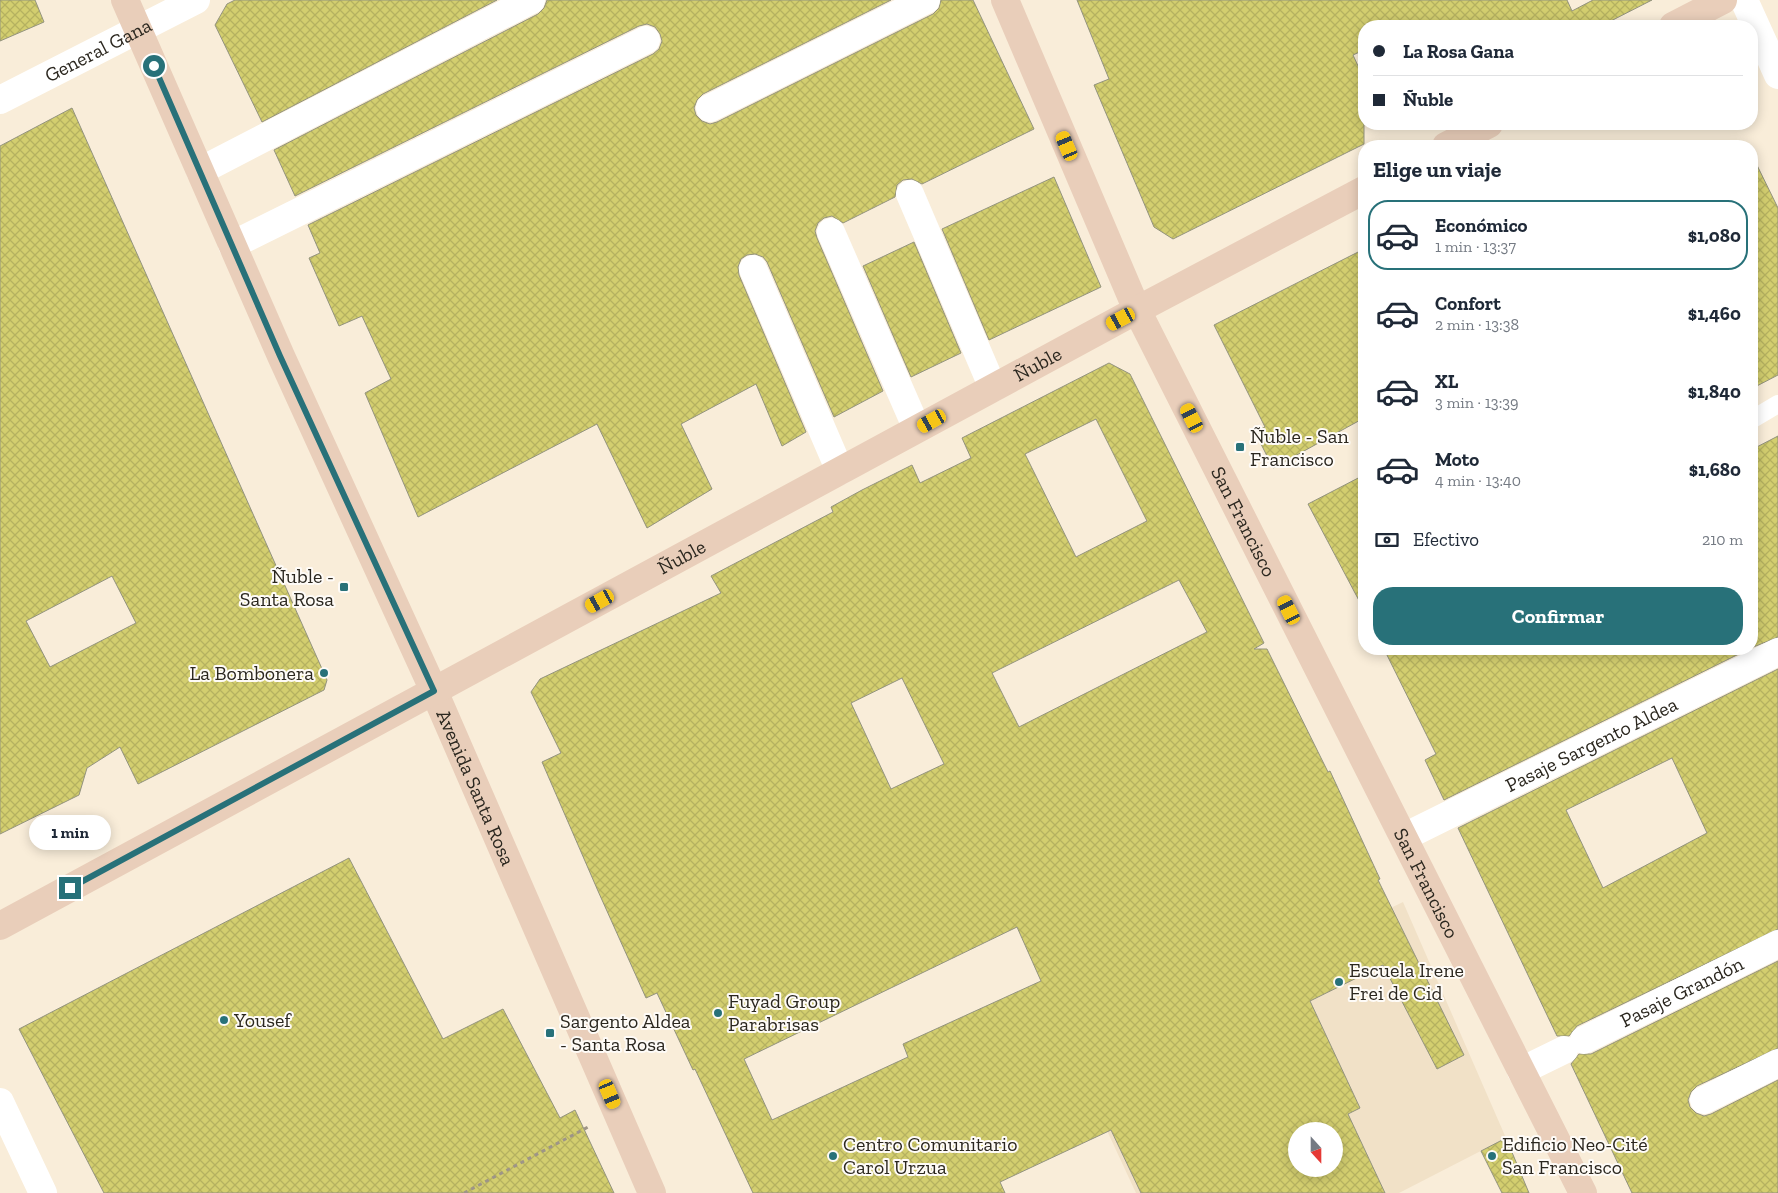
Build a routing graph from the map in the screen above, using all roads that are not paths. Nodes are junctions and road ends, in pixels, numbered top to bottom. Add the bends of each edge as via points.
1 (125, 0) edge
2 (196, 0) edge
3 (531, 0) edge
4 (926, 0) edge
5 (1005, 0) edge
6 (1722, 0) edge
7 (1744, 0) edge
8 (1684, 20) edge
9 (1753, 20) edge
10 (138, 31) junction
11 (1758, 31) edge
12 (646, 40) dead end
13 (1778, 75) edge
14 (0, 100) edge
15 (710, 108) dead end
16 (1477, 130) edge
17 (1458, 140) edge
18 (200, 171) junction
19 (1358, 193) edge
20 (910, 194) dead end
21 (831, 232) dead end
22 (232, 245) junction
23 (753, 270) dead end
24 (1137, 310) junction
25 (993, 388) junction
26 (1778, 404) edge
27 (1758, 416) edge
28 (917, 429) junction
29 (840, 471) junction
30 (1778, 652) edge
31 (434, 691) junction
32 (1404, 837) junction
33 (0, 926) edge
34 (1778, 944) edge
35 (1778, 1063) edge
36 (1521, 1071) junction
37 (1704, 1100) dead end
38 (0, 1102) edge
39 (44, 1193) edge
40 (652, 1193) edge
41 (1583, 1193) edge

1 - 10 main road, Avenida Santa Rosa
2 - 10 street, General Gana
3 - 18 street
4 - 15 street
5 - 24 main road, San Francisco
6 - 8 main road
7 - 9 street
10 - 14 street, General Gana
10 - 18 main road, Avenida Santa Rosa
11 - 13 street
12 - 22 street
16 - 17 main road
18 - 22 main road, Avenida Santa Rosa
19 - 24 main road, Ñuble
20 - 25 street
21 - 28 street
22 - 31 main road, Avenida Santa Rosa
23 - 29 street
24 - 25 main road, Ñuble
24 - 32 main road, San Francisco
25 - 28 main road, Ñuble
26 - 27 lane
28 - 29 main road, Ñuble
29 - 31 main road, Ñuble
30 - 32 street, Pasaje Sargento Aldea
31 - 33 main road, Ñuble
31 - 40 main road, Avenida Santa Rosa
32 - 36 main road, San Francisco
34 - 36 street, Pasaje Grandón
35 - 37 street
36 - 41 main road, San Francisco
38 - 39 street

